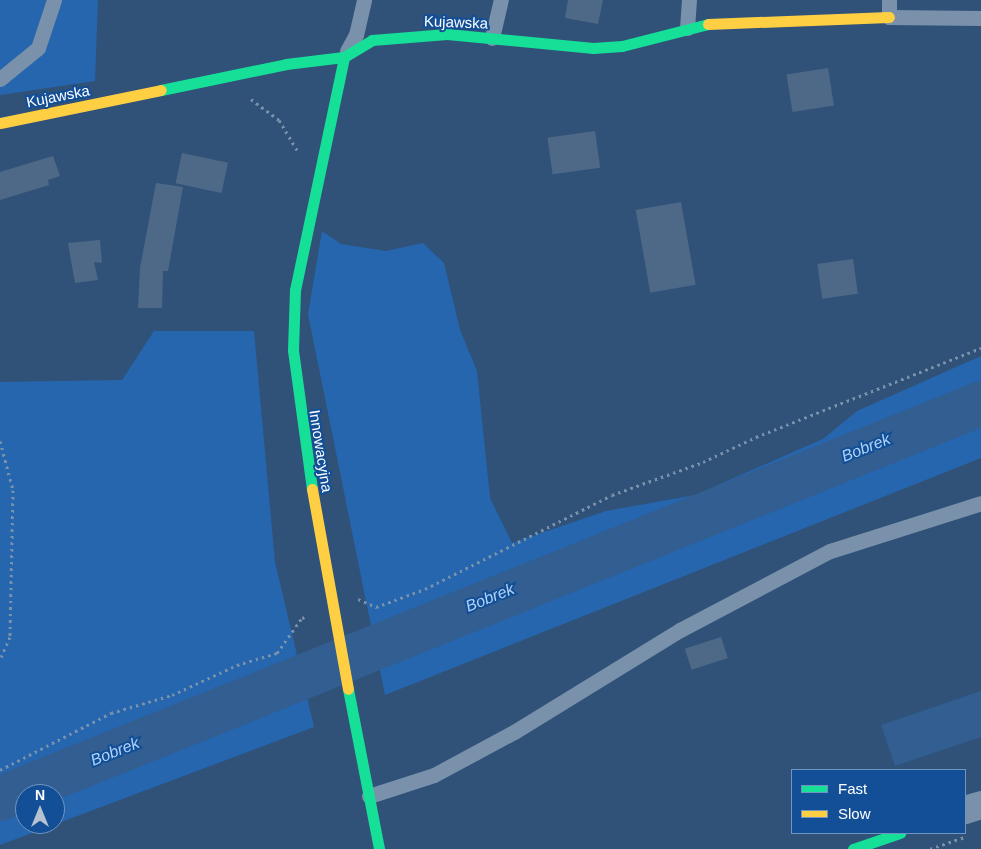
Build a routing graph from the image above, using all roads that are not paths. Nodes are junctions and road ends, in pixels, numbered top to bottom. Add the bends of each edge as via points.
1 (54, 0) edge
2 (364, 0) edge
3 (501, 0) edge
4 (689, 0) edge
5 (889, 0) edge
6 (889, 17) junction
7 (981, 18) edge
8 (687, 28) junction
9 (492, 38) junction
10 (344, 57) junction
11 (0, 79) edge
12 (0, 123) edge
13 (981, 503) edge
14 (369, 796) junction
15 (981, 805) edge
16 (969, 822) edge
17 (897, 834) edge
18 (379, 849) edge
19 (853, 849) edge

1 - 11 lane via 38,48
2 - 10 lane via 356,35
3 - 9 lane
4 - 8 lane
5 - 6 lane
6 - 7 lane
6 - 8 street, Kujawska via 716,22
8 - 9 street, Kujawska via 622,46 593,48
9 - 10 street, Kujawska via 447,34 372,40
10 - 12 street, Kujawska via 286,64
10 - 14 street, Innowacyjna via 295,290 293,350 301,423 333,611
13 - 14 lane via 830,550 680,630 514,732 434,775
14 - 18 street, Innowacyjna
15 - 16 street
17 - 19 street

